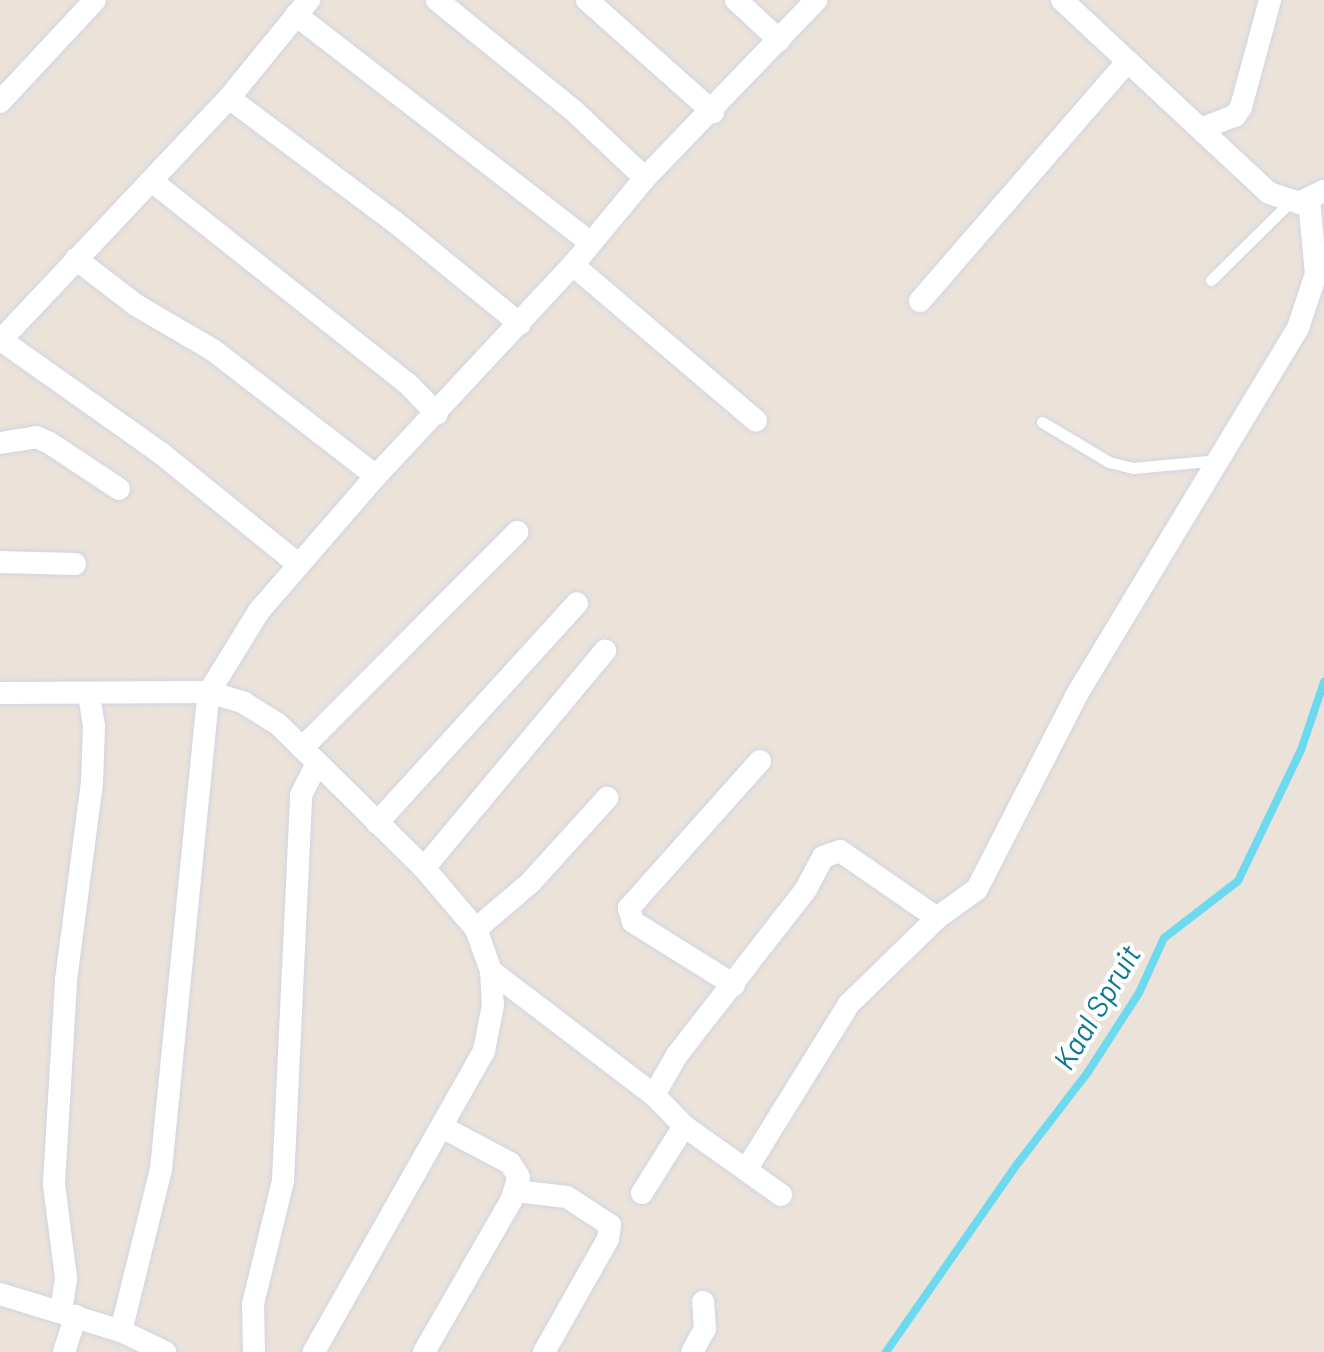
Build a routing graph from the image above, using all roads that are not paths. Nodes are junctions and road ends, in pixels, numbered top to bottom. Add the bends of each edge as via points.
1 (95, 0) edge
2 (437, 0) edge
3 (587, 0) edge
4 (736, 0) edge
5 (816, 0) edge
6 (1270, 0) edge
7 (1068, 2) edge
8 (303, 8) edge
9 (779, 40) junction
10 (1127, 62) junction
11 (229, 98) junction
12 (0, 102) edge
13 (713, 112) junction
14 (1203, 128) junction
15 (645, 178) junction
16 (153, 182) junction
17 (1307, 198) edge
18 (591, 243) junction
19 (76, 259) junction
20 (573, 265) junction
21 (1211, 280) dead end
22 (920, 301) dead end
23 (520, 324) junction
24 (0, 340) edge
25 (437, 414) junction
26 (756, 421) dead end
27 (1042, 422) dead end
28 (0, 443) edge
29 (1220, 460) junction
30 (376, 476) junction
31 (119, 489) dead end
32 (517, 532) dead end
33 (0, 562) edge
34 (75, 564) dead end
35 (298, 564) junction
36 (577, 603) dead end
37 (605, 651) dead end
38 (209, 692) junction
39 (0, 693) edge
40 (89, 693) junction
41 (309, 756) junction
42 (760, 761) dead end
43 (607, 798) dead end
44 (377, 823) junction
45 (424, 868) junction
46 (937, 918) junction
47 (476, 929) junction
48 (491, 971) junction
49 (734, 985) junction
50 (654, 1095) junction
51 (684, 1126) junction
52 (444, 1128) junction
53 (746, 1170) junction
54 (516, 1191) junction
55 (642, 1193) dead end
56 (781, 1195) dead end
57 (0, 1294) edge
58 (703, 1302) dead end
59 (68, 1314) junction
60 (121, 1331) junction
61 (64, 1352) edge
62 (165, 1352) edge
63 (254, 1352) edge
64 (314, 1352) edge
65 (424, 1352) edge
66 (544, 1352) edge
67 (692, 1352) edge

1 - 12 street
2 - 15 street via 573,110
3 - 13 street
4 - 9 street
5 - 9 street
6 - 14 street via 1241,107 1235,116
7 - 10 street
8 - 11 street
8 - 18 street
9 - 13 street
10 - 14 street
10 - 22 street
11 - 16 street
11 - 23 street
13 - 15 street
14 - 17 street via 1269,193
15 - 18 street
16 - 19 street
16 - 25 street via 407,383
17 - 21 lane
17 - 29 street via 1316,274 1310,300
18 - 20 street
19 - 24 street
19 - 30 street via 136,305 213,350
20 - 23 street
20 - 26 street
23 - 25 street
24 - 35 street via 162,454
25 - 30 street
27 - 29 lane via 1109,462 1133,468
28 - 31 street via 36,437
29 - 46 street via 1046,750 977,889
30 - 35 street
32 - 41 street
33 - 34 street
35 - 38 street via 259,611
36 - 44 street
37 - 45 street
38 - 40 street
38 - 41 street via 261,711
38 - 60 street via 161,1169
39 - 40 street
40 - 59 street via 92,783 66,980 54,1184
41 - 44 street
41 - 63 street via 301,795 285,1168 253,1304
42 - 49 street via 629,908 633,922
43 - 47 street via 530,883
44 - 45 street
45 - 47 street
46 - 49 street via 840,851 823,857 806,889
46 - 53 street via 849,1004
47 - 48 street
48 - 50 street
48 - 52 street via 493,1005 484,1051
49 - 50 street via 677,1055
50 - 51 street
51 - 53 street
51 - 55 street
52 - 54 street via 510,1163 518,1172
52 - 64 street
53 - 56 street
54 - 65 street
54 - 66 street via 557,1193 610,1225 608,1239
57 - 59 street
58 - 67 street via 705,1329
59 - 60 street
59 - 61 street
60 - 62 street

